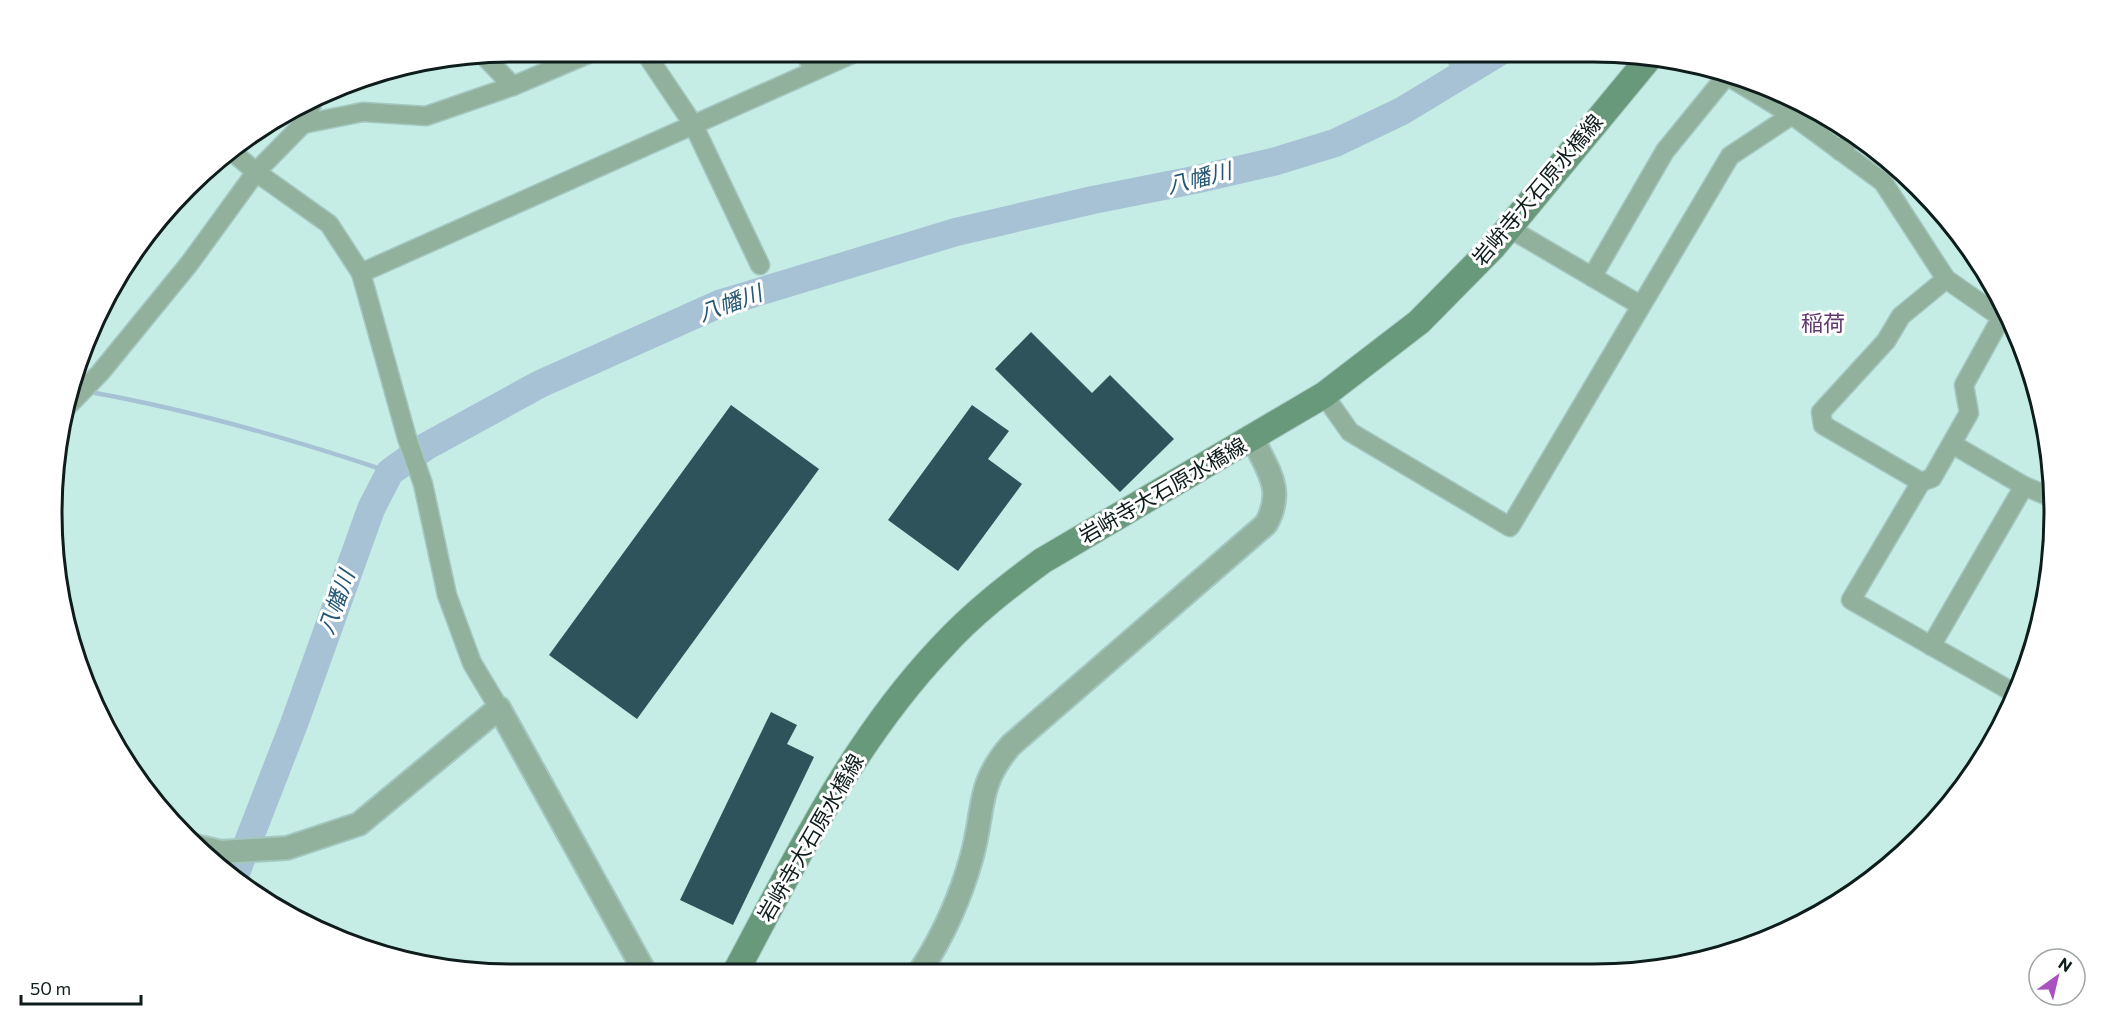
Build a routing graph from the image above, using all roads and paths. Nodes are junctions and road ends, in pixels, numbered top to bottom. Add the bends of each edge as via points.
1 (490, 62) edge
2 (569, 62) edge
3 (651, 62) edge
4 (809, 62) edge
5 (834, 62) edge
6 (1644, 64) edge
7 (813, 71) junction
8 (1719, 80) edge
9 (513, 86) junction
10 (1755, 92) edge
11 (309, 110) edge
12 (1792, 115) junction
13 (303, 124) junction
14 (693, 124) junction
15 (1849, 142) edge
16 (1840, 151) junction
17 (237, 156) edge
18 (256, 172) junction
19 (1509, 228) junction
20 (760, 265) dead end
21 (361, 273) junction
22 (1592, 277) junction
23 (1946, 279) junction
24 (1640, 305) junction
25 (1996, 311) edge
26 (2000, 320) edge
27 (1324, 395) junction
28 (77, 397) edge
29 (1253, 440) junction
30 (1952, 444) junction
31 (1921, 482) junction
32 (2024, 486) junction
33 (2043, 494) edge
34 (1931, 646) junction
35 (2007, 689) edge
36 (499, 708) junction
37 (213, 850) edge
38 (640, 964) edge
39 (740, 964) edge
40 (924, 964) edge

1 - 9 street
2 - 9 street
3 - 14 street
4 - 7 street
5 - 7 street
6 - 19 main road, 岩峅寺大石原水橋線
7 - 14 street
8 - 22 street via 1665,151
9 - 13 street via 426,116 363,112
10 - 12 street
11 - 13 street
12 - 16 street
12 - 24 street via 1730,156
13 - 18 street
14 - 20 street
14 - 21 street
15 - 16 street
16 - 23 street via 1883,182
17 - 18 street
18 - 21 street via 329,224
18 - 28 street via 189,264
19 - 22 street
19 - 27 main road, 岩峅寺大石原水橋線 via 1419,322
21 - 36 street via 423,484 447,595 472,663
22 - 24 street
23 - 25 street
23 - 31 street via 1901,316 1886,341 1821,412 1823,425
24 - 27 street via 1510,527 1350,432
26 - 30 street via 1964,385 1969,413
27 - 29 main road, 岩峅寺大石原水橋線
29 - 39 main road, 岩峅寺大石原水橋線 via 1042,561 1000,592 943,645 881,718 832,792
29 - 40 street via 1276,493 1275,508 1266,524 998,760 983,794 964,882
30 - 31 street via 1932,478
30 - 32 street
31 - 34 street via 1851,600
32 - 33 street
32 - 34 street
34 - 35 street
36 - 37 street via 358,824 287,848
36 - 38 street

